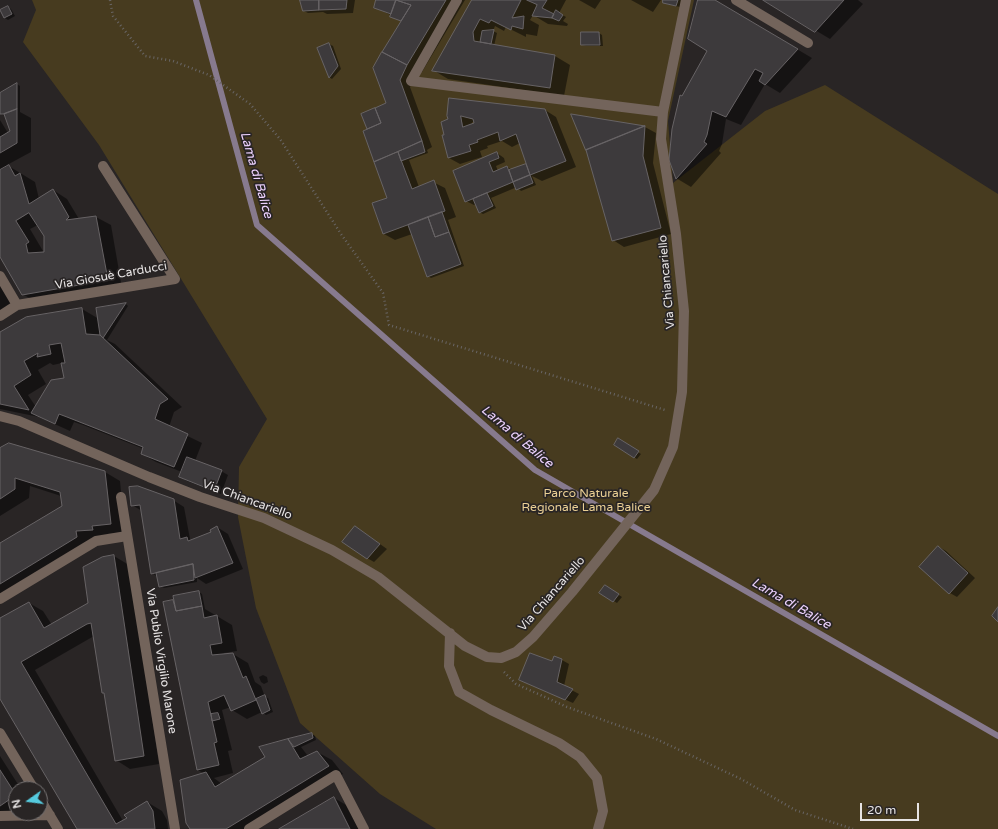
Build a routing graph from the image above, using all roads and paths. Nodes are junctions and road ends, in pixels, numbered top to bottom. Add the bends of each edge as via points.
1 (110, 0) edge
2 (457, 0) edge
3 (686, 0) edge
4 (736, 0) edge
5 (808, 43) dead end
6 (663, 112) junction
7 (103, 166) dead end
8 (0, 276) edge
9 (17, 305) junction
10 (0, 316) edge
11 (678, 414) junction
12 (0, 416) edge
13 (121, 497) dead end
14 (127, 536) junction
15 (0, 599) edge
16 (450, 633) junction
17 (501, 658) junction
18 (0, 733) edge
19 (29, 781) edge
20 (48, 812) edge
21 (50, 815) junction
22 (0, 816) edge
23 (58, 829) edge
24 (175, 829) edge
25 (249, 829) edge
26 (364, 829) edge
27 (598, 829) edge
28 (853, 829) edge

1 - 11 path via 113,16 145,56 173,61 209,75 250,104 280,139 341,234 383,293 389,325
2 - 6 street via 411,81
3 - 6 street, Via Chiancariello
4 - 5 street
6 - 11 street, Via Chiancariello via 661,140 676,234 684,311 682,392
7 - 9 street, Via Giosuè Carducci via 175,279
8 - 9 street
9 - 10 street, Via Giosuè Carducci
11 - 17 street, Via Chiancariello via 673,448 654,490 533,637 516,652
12 - 16 street, Via Chiancariello via 19,421 200,497 264,518 332,550 378,577
13 - 14 street, Via Publio Virgilio Marone
14 - 15 street via 96,541
14 - 24 street, Via Publio Virgilio Marone
16 - 17 street, Via Chiancariello via 465,646 487,657
16 - 27 street via 449,666 459,692 559,743 580,757 597,778 603,811
17 - 28 path via 503,671 516,684 567,707 656,739 741,779 796,810
18 - 19 street
20 - 21 street
21 - 22 street
21 - 23 street
25 - 26 street via 336,775

